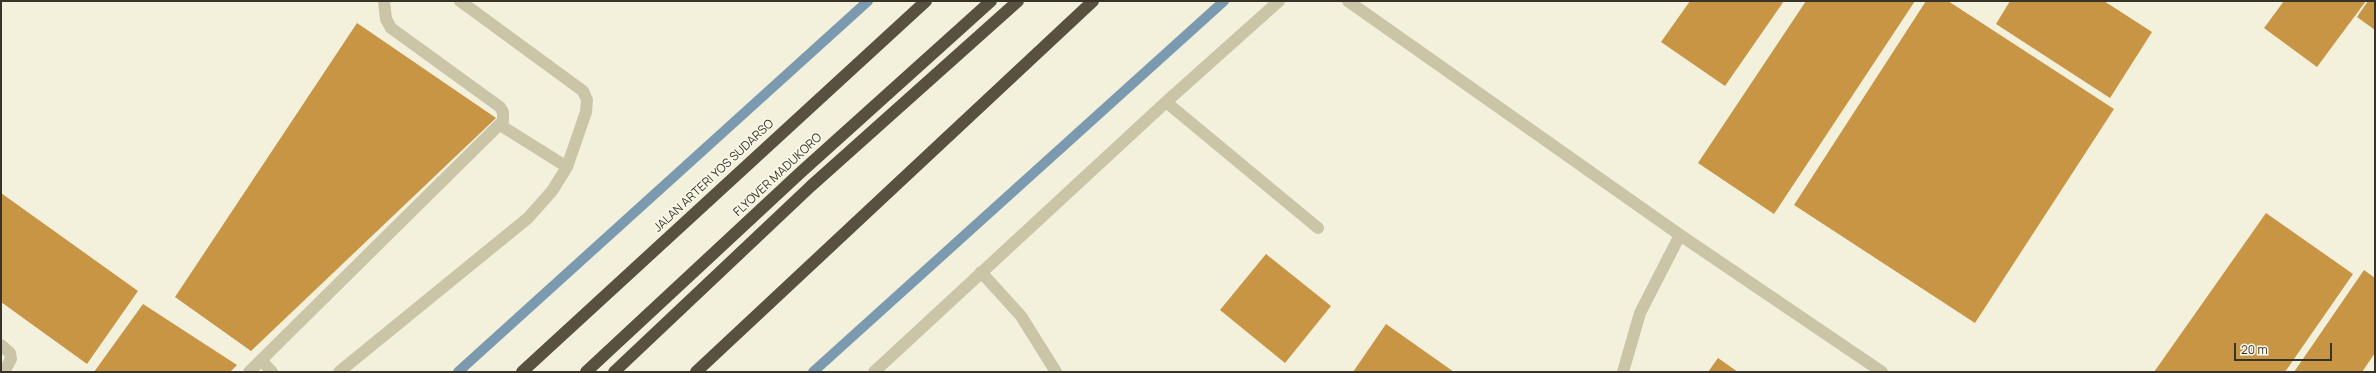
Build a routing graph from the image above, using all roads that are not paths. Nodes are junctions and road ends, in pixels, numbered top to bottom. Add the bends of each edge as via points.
1 (384, 1) edge
2 (460, 1) edge
3 (926, 1) edge
4 (991, 1) edge
5 (1018, 1) edge
6 (1093, 1) edge
7 (1278, 1) edge
8 (1348, 1) edge
9 (1166, 102) junction
10 (500, 125) junction
11 (568, 167) junction
12 (1318, 228) dead end
13 (1680, 235) junction
14 (981, 272) junction
15 (1, 345) edge
16 (261, 360) junction
17 (4, 372) edge
18 (249, 372) edge
19 (272, 372) edge
20 (339, 372) edge
21 (522, 372) edge
22 (586, 372) edge
23 (614, 372) edge
24 (696, 372) edge
25 (874, 372) edge
26 (1056, 372) edge
27 (1623, 372) edge
28 (1882, 372) edge

1 - 10 lane via 386,19 391,28 500,107 504,115
2 - 11 lane via 583,91 587,100 586,112
3 - 21 highway, JALAN ARTERI YOS SUDARSO
4 - 22 highway, FLYOVER MADUKORO via 800,173
5 - 23 highway via 812,186
6 - 24 highway
7 - 9 lane
8 - 13 lane
9 - 12 lane
9 - 14 lane
10 - 11 lane
10 - 16 lane
11 - 20 lane via 552,191 528,218
13 - 27 lane via 1640,313
13 - 28 lane
14 - 25 lane
14 - 26 lane via 1025,322
15 - 17 lane via 10,353 11,359
16 - 18 lane
16 - 19 lane

